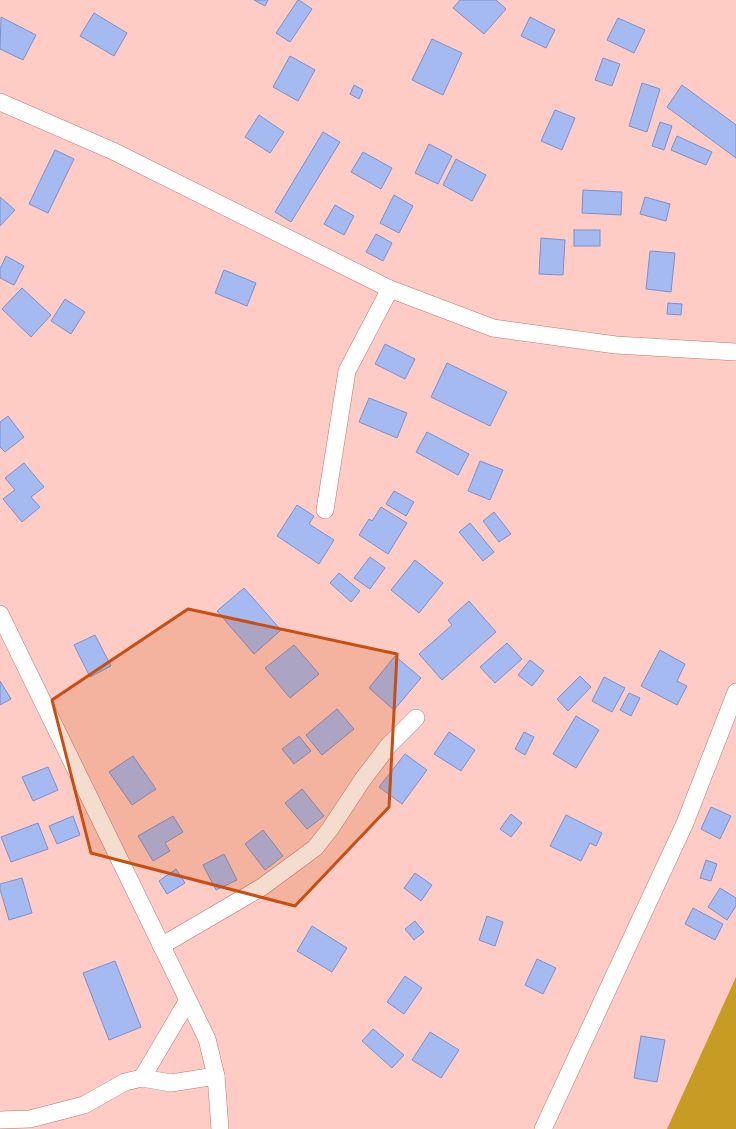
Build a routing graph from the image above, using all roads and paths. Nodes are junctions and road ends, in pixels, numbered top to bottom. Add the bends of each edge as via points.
1 (0, 102) edge
2 (390, 289) junction
3 (736, 352) edge
4 (325, 510) dead end
5 (0, 614) edge
6 (736, 692) edge
7 (416, 718) dead end
8 (161, 946) junction
9 (188, 1000) junction
10 (216, 1076) junction
11 (142, 1078) junction
12 (0, 1120) edge
13 (220, 1129) edge
14 (543, 1129) edge

1 - 2 street via 114,151
2 - 3 street via 493,328 616,345
2 - 4 street via 347,371
5 - 8 street
6 - 14 street via 685,823
7 - 8 street via 389,745 315,848 262,886
8 - 9 street
9 - 10 street via 207,1039
9 - 11 street
10 - 11 street via 171,1083
10 - 13 street
11 - 12 street via 125,1082 84,1105 30,1119

